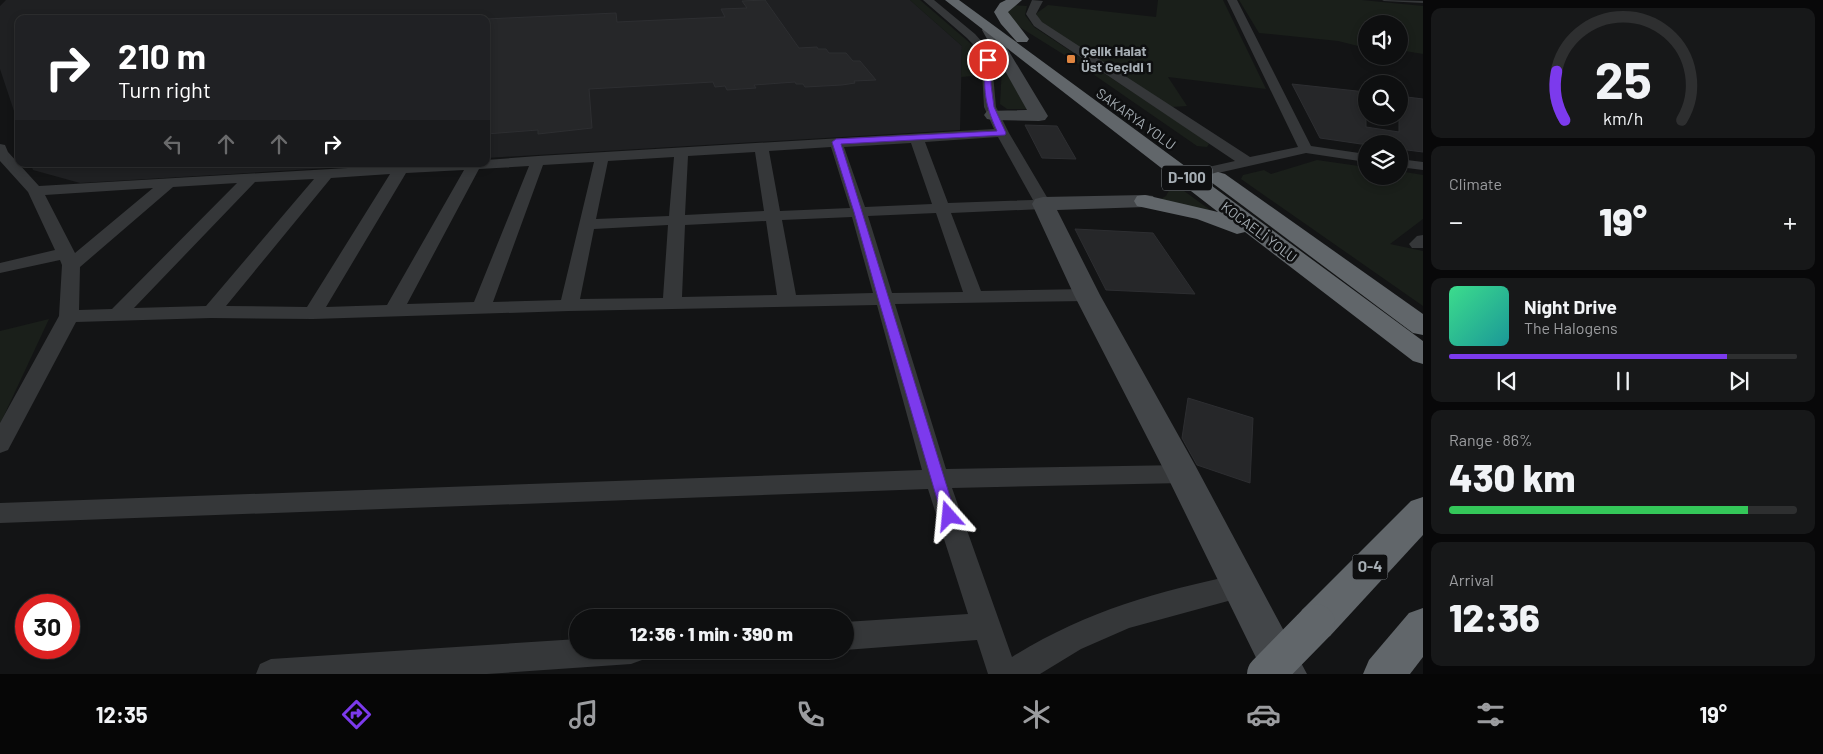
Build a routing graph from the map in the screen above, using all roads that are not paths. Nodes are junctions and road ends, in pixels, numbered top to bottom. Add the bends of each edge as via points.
1 (928, 0) edge
2 (951, 0) edge
3 (970, 0) edge
4 (1016, 0) edge
5 (1037, 0) edge
6 (1232, 0) edge
7 (1384, 0) edge
8 (1423, 2) edge
9 (989, 30) junction
10 (1022, 38) junction
11 (1093, 106) junction
12 (993, 115) junction
13 (1002, 133) junction
14 (916, 137) junction
15 (836, 142) junction
16 (761, 147) junction
17 (0, 148) edge
18 (1306, 149) junction
19 (681, 151) junction
20 (602, 156) junction
21 (1358, 157) edge
22 (538, 160) junction
23 (1247, 162) junction
24 (490, 164) edge
25 (1408, 164) edge
26 (1423, 166) edge
27 (438, 167) edge
28 (473, 167) edge
29 (401, 169) junction
30 (1209, 171) junction
31 (326, 174) junction
32 (251, 178) junction
33 (168, 184) junction
34 (35, 192) junction
35 (1145, 202) junction
36 (1043, 204) junction
37 (943, 208) junction
38 (859, 212) junction
39 (774, 217) junction
40 (678, 221) junction
41 (587, 224) junction
42 (68, 259) junction
43 (0, 268) edge
44 (1086, 294) junction
45 (974, 296) junction
46 (883, 298) junction
47 (788, 302) junction
48 (672, 303) junction
49 (569, 305) junction
50 (482, 307) junction
51 (394, 310) junction
52 (211, 312) junction
53 (313, 313) junction
54 (117, 315) junction
55 (69, 316) junction
56 (1374, 319) junction
57 (1423, 328) edge
58 (1423, 355) edge
59 (0, 444) edge
60 (1183, 474) junction
61 (937, 478) junction
62 (1423, 511) edge
63 (0, 513) edge
64 (1240, 586) junction
65 (986, 626) junction
66 (1423, 626) edge
67 (854, 635) edge
68 (569, 654) edge
69 (271, 674) edge
70 (1003, 674) edge
71 (1013, 674) edge
72 (1266, 674) edge
73 (1286, 674) edge
74 (1384, 674) edge

1 - 12 street via 986,52
2 - 9 highway, KOCAELİ YOLU / D-100
3 - 10 highway, SAKARYA YOLU / D-100
4 - 10 highway via 1001,12
5 - 23 street via 1031,14 1038,24
6 - 18 street
7 - 8 lane
9 - 11 highway, KOCAELİ YOLU / D-100
9 - 12 main road via 1039,116
10 - 30 highway, SAKARYA YOLU / D-100
11 - 35 highway via 1163,172 1164,185
11 - 56 highway, KOCAELİ YOLU / D-100
12 - 13 street
13 - 14 street
13 - 36 street
14 - 15 street
14 - 37 street
15 - 16 street
15 - 38 street
16 - 19 street
16 - 39 street
17 - 34 street
18 - 21 street
18 - 23 street
19 - 20 street
19 - 40 street
20 - 22 street
20 - 41 street
22 - 24 street
22 - 50 street
23 - 30 street
25 - 26 street
27 - 29 street
28 - 51 street
29 - 31 street
29 - 53 street
30 - 57 highway, SAKARYA YOLU / D-100
31 - 32 street
31 - 52 street
32 - 33 street
32 - 54 street
33 - 34 street
33 - 42 street
34 - 42 street
35 - 36 main road
35 - 56 highway via 1204,214 1238,228
36 - 37 street
36 - 44 main road
37 - 38 street
37 - 45 street
38 - 39 street
38 - 46 street
39 - 40 street
39 - 47 street
40 - 41 street
40 - 48 street
41 - 49 street
42 - 43 street
42 - 55 street
44 - 45 street
44 - 60 main road
45 - 46 street
46 - 47 street
46 - 61 street
47 - 48 street
48 - 49 street
49 - 50 street
50 - 51 street
51 - 53 street
52 - 53 street
52 - 54 street
54 - 55 street
55 - 59 street
56 - 58 highway, KOCAELİ YOLU / D-100
60 - 61 street
60 - 64 main road
61 - 63 street
61 - 65 street
62 - 72 highway, O-4, bridge
64 - 71 street via 1156,606 1108,622 1064,642
64 - 73 main road
65 - 67 street
65 - 70 street
66 - 74 highway
68 - 69 street

